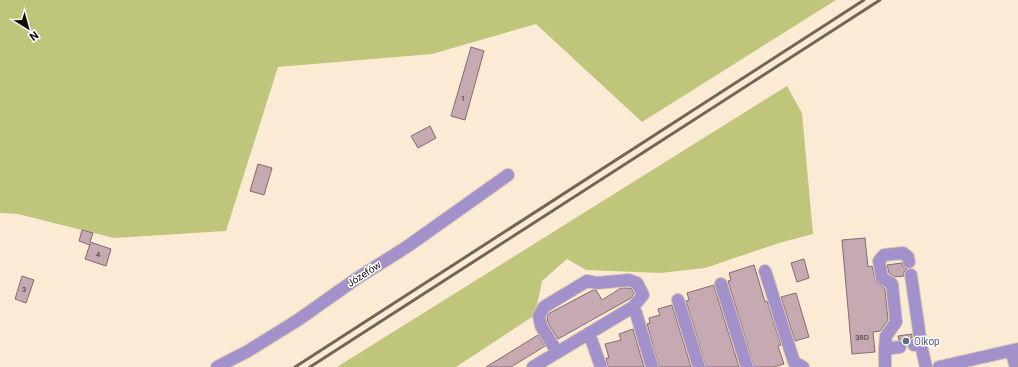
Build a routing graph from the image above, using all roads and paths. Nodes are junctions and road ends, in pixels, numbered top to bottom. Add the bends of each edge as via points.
1 (508, 175) dead end
2 (909, 262) dead end
3 (765, 271) dead end
4 (911, 275) dead end
5 (721, 284) dead end
6 (678, 300) dead end
7 (633, 307) junction
8 (589, 333) junction
9 (900, 347) dead end
10 (885, 349) junction
11 (1015, 350) edge
12 (557, 352) junction
13 (541, 365) edge
14 (217, 367) edge
15 (601, 367) edge
16 (652, 367) edge
17 (699, 367) edge
18 (747, 367) edge
19 (803, 367) edge
20 (885, 367) edge
21 (926, 367) edge
22 (939, 367) edge
23 (1016, 367) edge

1 - 14 street, Józefów via 298,320
2 - 10 street via 903,253 884,256 879,261 882,278 892,284 896,322 886,336
3 - 19 street via 794,362
4 - 21 street via 918,345
5 - 18 street
6 - 17 street
7 - 8 street
7 - 12 street via 643,295 637,283 629,280 587,281 556,299 544,307 539,316 541,326
7 - 16 street
8 - 12 street
8 - 15 street
9 - 10 street
10 - 20 street
11 - 22 street
11 - 23 street
12 - 13 street

